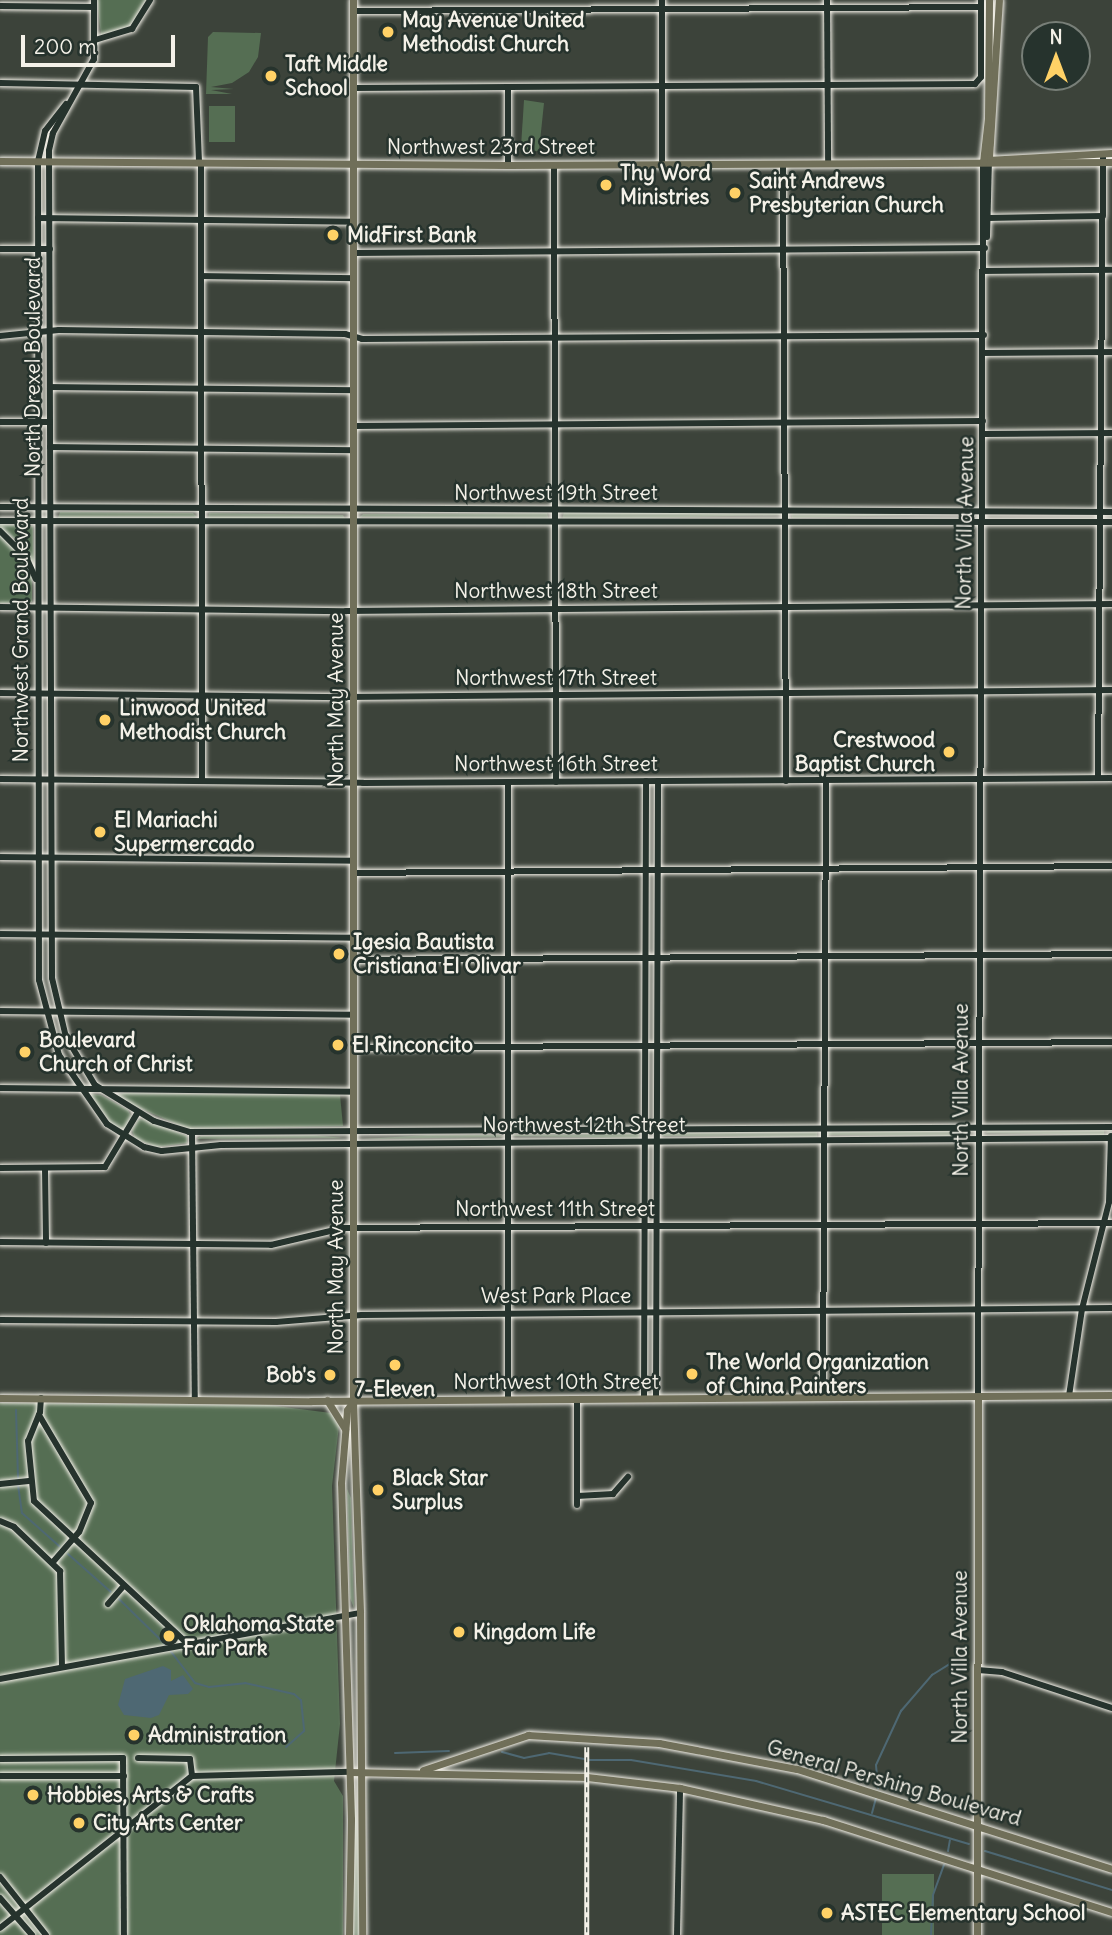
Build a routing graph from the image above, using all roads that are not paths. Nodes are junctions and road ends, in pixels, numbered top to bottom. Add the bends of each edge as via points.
1 (150, 0) edge
2 (353, 0) edge
3 (662, 0) edge
4 (989, 0) edge
5 (997, 0) edge
6 (94, 3) edge
7 (827, 4) edge
8 (981, 4) edge
9 (0, 6) edge
10 (662, 9) junction
11 (353, 11) junction
12 (990, 18) junction
13 (95, 40) junction
14 (0, 83) edge
15 (82, 84) junction
16 (828, 85) junction
17 (662, 86) junction
18 (508, 87) junction
19 (353, 88) junction
20 (72, 98) junction
21 (1074, 153) junction
22 (1108, 153) edge
23 (1046, 154) junction
24 (1021, 155) junction
25 (0, 162) edge
26 (38, 162) junction
27 (49, 162) junction
28 (987, 162) junction
29 (200, 163) junction
30 (828, 163) junction
31 (1074, 163) junction
32 (1108, 163) edge
33 (354, 164) junction
34 (662, 164) junction
35 (783, 164) junction
36 (1047, 164) junction
37 (554, 165) junction
38 (1022, 165) junction
39 (508, 166) junction
40 (1103, 216) junction
41 (38, 218) junction
42 (50, 218) junction
43 (988, 218) junction
44 (202, 220) junction
45 (354, 222) junction
46 (985, 247) junction
47 (0, 249) edge
48 (38, 249) junction
49 (50, 249) junction
50 (783, 250) junction
51 (555, 251) junction
52 (354, 253) junction
53 (1102, 270) junction
54 (1112, 270) edge
55 (985, 271) junction
56 (202, 276) junction
57 (354, 278) junction
58 (50, 332) junction
59 (201, 332) junction
60 (38, 334) junction
61 (984, 335) junction
62 (0, 336) edge
63 (784, 336) junction
64 (354, 337) junction
65 (555, 338) junction
66 (1102, 352) junction
67 (1112, 352) edge
68 (984, 353) junction
69 (50, 387) junction
70 (202, 388) junction
71 (354, 390) junction
72 (984, 421) junction
73 (0, 422) edge
74 (39, 422) junction
75 (50, 422) junction
76 (785, 422) junction
77 (555, 424) junction
78 (354, 426) junction
79 (1101, 433) junction
80 (1112, 433) edge
81 (984, 434) junction
82 (50, 447) junction
83 (202, 449) junction
84 (353, 450) junction
85 (0, 507) edge
86 (38, 508) junction
87 (50, 509) junction
88 (785, 509) junction
89 (983, 510) junction
90 (201, 511) junction
91 (555, 511) junction
92 (353, 512) junction
93 (1100, 512) junction
94 (1112, 512) edge
95 (785, 520) junction
96 (0, 521) edge
97 (51, 521) junction
98 (982, 521) junction
99 (38, 522) junction
100 (202, 522) junction
101 (555, 522) junction
102 (1100, 522) junction
103 (1112, 522) edge
104 (353, 524) junction
105 (0, 531) edge
106 (38, 588) junction
107 (1099, 604) junction
108 (1112, 604) edge
109 (982, 605) junction
110 (0, 607) edge
111 (38, 607) junction
112 (51, 607) junction
113 (785, 607) junction
114 (556, 608) junction
115 (202, 609) junction
116 (354, 610) junction
117 (1112, 690) edge
118 (1099, 691) junction
119 (981, 692) junction
120 (0, 693) edge
121 (38, 694) junction
122 (51, 694) junction
123 (785, 694) junction
124 (202, 695) junction
125 (556, 695) junction
126 (354, 697) junction
127 (1098, 778) junction
128 (1112, 778) edge
129 (0, 779) edge
130 (38, 779) junction
131 (51, 779) junction
132 (980, 779) junction
133 (826, 780) junction
134 (202, 781) junction
135 (646, 781) junction
136 (658, 781) junction
137 (786, 781) junction
138 (508, 782) junction
139 (556, 782) junction
140 (353, 783) junction
141 (0, 857) edge
142 (38, 857) junction
143 (51, 857) junction
144 (353, 861) junction
145 (1112, 866) edge
146 (980, 868) junction
147 (825, 869) junction
148 (646, 870) junction
149 (658, 870) junction
150 (507, 871) junction
151 (353, 873) junction
152 (0, 934) edge
153 (39, 934) junction
154 (52, 934) junction
155 (353, 938) junction
156 (1112, 954) edge
157 (980, 955) junction
158 (825, 957) junction
159 (646, 958) junction
160 (658, 958) junction
161 (507, 959) junction
162 (353, 960) junction
163 (0, 1011) edge
164 (44, 1012) junction
165 (58, 1012) junction
166 (353, 1015) junction
167 (1112, 1042) edge
168 (979, 1043) junction
169 (824, 1044) junction
170 (646, 1046) junction
171 (657, 1046) junction
172 (507, 1047) junction
173 (353, 1048) junction
174 (83, 1070) junction
175 (0, 1088) edge
176 (81, 1089) junction
177 (101, 1090) junction
178 (353, 1092) junction
179 (138, 1112) junction
180 (1111, 1127) edge
181 (979, 1128) junction
182 (824, 1129) junction
183 (645, 1130) junction
184 (657, 1130) junction
185 (507, 1131) junction
186 (192, 1132) junction
187 (353, 1132) junction
188 (125, 1137) junction
189 (1111, 1138) edge
190 (978, 1139) junction
191 (824, 1140) junction
192 (645, 1142) junction
193 (657, 1142) junction
194 (507, 1143) junction
195 (353, 1144) junction
196 (193, 1147) junction
197 (0, 1168) edge
198 (45, 1169) junction
199 (1109, 1223) edge
200 (978, 1224) junction
201 (823, 1225) junction
202 (507, 1226) junction
203 (644, 1226) junction
204 (656, 1226) junction
205 (354, 1228) junction
206 (0, 1242) edge
207 (46, 1242) junction
208 (194, 1245) junction
209 (1112, 1308) edge
210 (1082, 1309) junction
211 (978, 1310) junction
212 (823, 1311) junction
213 (644, 1312) junction
214 (656, 1312) junction
215 (507, 1314) junction
216 (354, 1315) junction
217 (0, 1320) edge
218 (194, 1321) junction
219 (1069, 1395) junction
220 (1112, 1395) edge
221 (978, 1396) junction
222 (823, 1397) junction
223 (0, 1398) edge
224 (41, 1398) junction
225 (195, 1399) junction
226 (577, 1399) junction
227 (644, 1399) junction
228 (656, 1399) junction
229 (327, 1400) junction
230 (353, 1400) junction
231 (508, 1400) junction
232 (39, 1415) junction
233 (345, 1430) junction
234 (628, 1477) dead end
235 (26, 1482) junction
236 (341, 1483) junction
237 (354, 1483) junction
238 (0, 1485) edge
239 (577, 1496) junction
240 (577, 1505) dead end
241 (0, 1521) edge
242 (72, 1540) junction
243 (53, 1562) junction
244 (123, 1587) junction
245 (108, 1604) dead end
246 (360, 1613) junction
247 (347, 1615) junction
248 (188, 1644) junction
249 (62, 1667) junction
250 (978, 1670) junction
251 (0, 1679) edge
252 (1112, 1707) edge
253 (138, 1758) dead end
254 (0, 1759) edge
255 (78, 1759) junction
256 (418, 1771) junction
257 (350, 1772) junction
258 (360, 1772) junction
259 (0, 1776) edge
260 (78, 1776) junction
261 (124, 1776) junction
262 (192, 1776) junction
263 (680, 1788) junction
264 (977, 1824) junction
265 (124, 1831) junction
266 (977, 1868) junction
267 (1112, 1869) edge
268 (0, 1877) edge
269 (0, 1898) edge
270 (25, 1909) junction
271 (1112, 1912) edge
272 (15, 1916) junction
273 (0, 1928) edge
274 (32, 1935) edge
275 (46, 1935) edge
276 (124, 1935) edge
277 (349, 1935) edge
278 (362, 1935) edge
279 (677, 1935) edge
280 (977, 1935) edge

1 - 13 street via 132,29
2 - 11 main road, North May Avenue
3 - 10 street
4 - 12 main road, North Villa Avenue
5 - 12 main road
5 - 28 main road, North Villa Avenue
6 - 9 street
6 - 13 street, North Drexel Boulevard
7 - 8 street
7 - 10 street
7 - 16 street
8 - 16 street via 981,77 975,84
10 - 11 street
10 - 17 street
11 - 19 main road, North May Avenue
12 - 28 main road, North Villa Avenue
13 - 15 street, North Drexel Boulevard
14 - 15 street
15 - 20 street, North Drexel Boulevard
15 - 29 street via 197,87
16 - 17 street
16 - 30 street
17 - 18 street
17 - 34 street
18 - 19 street
18 - 39 street
19 - 33 main road, North May Avenue
20 - 26 street, North Drexel Boulevard via 45,131
20 - 27 street, North Drexel Boulevard via 53,133
21 - 22 main road, Northwest 23rd Street
21 - 23 main road, Northwest 23rd Street
21 - 31 main road
22 - 32 street
23 - 24 main road, Northwest 23rd Street
23 - 36 main road
24 - 28 main road, Northwest 23rd Street
24 - 38 main road
25 - 26 main road, Northwest 23rd Street
26 - 27 main road, Northwest 23rd Street
26 - 41 street, Northwest Grand Boulevard
27 - 29 main road, Northwest 23rd Street
27 - 42 street, North Drexel Boulevard
28 - 30 main road, Northwest 23rd Street
28 - 38 main road, Northwest 23rd Street
28 - 43 street, North Villa Avenue
28 - 46 street, North Villa Avenue
29 - 33 main road, Northwest 23rd Street
29 - 44 street
30 - 35 main road, Northwest 23rd Street
31 - 32 main road, Northwest 23rd Street
31 - 36 main road, Northwest 23rd Street
32 - 40 street
33 - 39 main road, Northwest 23rd Street
33 - 45 main road, North May Avenue
34 - 35 main road, Northwest 23rd Street
34 - 37 main road, Northwest 23rd Street
35 - 50 street
36 - 38 main road, Northwest 23rd Street
37 - 39 main road, Northwest 23rd Street
37 - 51 street
40 - 43 street
40 - 53 street
41 - 42 street
41 - 48 street, Northwest Grand Boulevard
42 - 44 street
42 - 49 street, North Drexel Boulevard
43 - 46 street, North Villa Avenue
44 - 45 street
44 - 56 street
45 - 52 main road, North May Avenue
46 - 50 street
46 - 55 street, North Villa Avenue
47 - 48 street
48 - 49 street
48 - 60 street, Northwest Grand Boulevard
49 - 58 street, North Drexel Boulevard
50 - 51 street
50 - 63 street
51 - 52 street
51 - 65 street
52 - 57 main road, North May Avenue
53 - 54 street
53 - 55 street
53 - 66 street
55 - 61 street, North Villa Avenue
56 - 57 street
56 - 59 street
57 - 64 main road, North May Avenue
58 - 59 street
58 - 60 street
58 - 69 street, North Drexel Boulevard
59 - 64 street
59 - 70 street
60 - 62 street
60 - 74 street, Northwest Grand Boulevard
61 - 63 street
61 - 68 street, North Villa Avenue
63 - 65 street
63 - 76 street
64 - 65 street
64 - 71 main road, North May Avenue
65 - 77 street
66 - 67 street
66 - 68 street
66 - 79 street
68 - 72 street, North Villa Avenue
69 - 70 street
69 - 75 street, North Drexel Boulevard
70 - 71 street
70 - 83 street
71 - 78 main road, North May Avenue
72 - 76 street
72 - 81 street, North Villa Avenue
73 - 74 street
74 - 75 street
74 - 86 street, Northwest Grand Boulevard
75 - 82 street, North Drexel Boulevard
76 - 77 street
76 - 88 street
77 - 78 street
77 - 91 street
78 - 84 main road, North May Avenue
79 - 80 street
79 - 81 street
79 - 93 street
81 - 89 street, North Villa Avenue
82 - 83 street
82 - 87 street, North Drexel Boulevard
83 - 84 street
83 - 90 street
84 - 92 main road, North May Avenue
85 - 86 street, Northwest 19th Street
86 - 87 street, Northwest 19th Street
86 - 99 street, Northwest Grand Boulevard
87 - 90 street, Northwest 19th Street
87 - 97 street, North Drexel Boulevard
88 - 89 street, Northwest 19th Street
88 - 91 street, Northwest 19th Street
88 - 95 street
89 - 93 street, Northwest 19th Street
89 - 98 street, North Villa Avenue
90 - 92 street, Northwest 19th Street
90 - 100 street
91 - 92 street, Northwest 19th Street
91 - 101 street
92 - 104 main road, North May Avenue
93 - 94 street, Northwest 19th Street
93 - 102 street
95 - 98 street, Northwest 19th Street
95 - 101 street, Northwest 19th Street
95 - 113 street
96 - 99 street, Northwest 19th Street
97 - 99 street, Northwest 19th Street
97 - 100 street, Northwest 19th Street
97 - 112 street, North Drexel Boulevard
98 - 102 street, Northwest 19th Street
98 - 109 street, North Villa Avenue
99 - 106 street, Northwest Grand Boulevard
100 - 104 street, Northwest 19th Street
100 - 115 street
101 - 104 street, Northwest 19th Street
101 - 114 street
102 - 103 street, Northwest 19th Street
102 - 107 street
104 - 116 main road, North May Avenue
105 - 106 street via 26,557
106 - 111 street, Northwest Grand Boulevard
107 - 108 street, Northwest 18th Street
107 - 109 street, Northwest 18th Street
107 - 118 street
109 - 113 street, Northwest 18th Street
109 - 119 street, North Villa Avenue
110 - 111 street, Northwest 18th Street
111 - 112 street, Northwest 18th Street
111 - 121 street, Northwest Grand Boulevard
112 - 115 street, Northwest 18th Street
112 - 122 street, North Drexel Boulevard
113 - 114 street, Northwest 18th Street
113 - 123 street
114 - 116 street, Northwest 18th Street
114 - 125 street
115 - 116 street, Northwest 18th Street
115 - 124 street
116 - 126 main road, North May Avenue
117 - 118 street, Northwest 17th Street
118 - 119 street, Northwest 17th Street
118 - 127 street
119 - 123 street, Northwest 17th Street
119 - 132 street, North Villa Avenue
120 - 121 street, Northwest 17th Street
121 - 122 street, Northwest 17th Street
121 - 130 street, Northwest Grand Boulevard
122 - 124 street, Northwest 17th Street
122 - 131 street, North Drexel Boulevard
123 - 125 street, Northwest 17th Street
123 - 137 street
124 - 126 street, Northwest 17th Street
124 - 134 street
125 - 126 street, Northwest 17th Street
125 - 139 street
126 - 140 main road, North May Avenue
127 - 128 street, Northwest 16th Street
127 - 132 street, Northwest 16th Street
129 - 130 street, Northwest 16th Street
130 - 131 street, Northwest 16th Street
130 - 142 street, Northwest Grand Boulevard
131 - 134 street, Northwest 16th Street
131 - 143 street, North Drexel Boulevard
132 - 133 street, Northwest 16th Street
132 - 146 street, North Villa Avenue
133 - 137 street, Northwest 16th Street
133 - 147 street
134 - 140 street, Northwest 16th Street
135 - 136 street, Northwest 16th Street
135 - 139 street, Northwest 16th Street
135 - 148 street
136 - 137 street, Northwest 16th Street
136 - 149 street
138 - 139 street, Northwest 16th Street
138 - 140 street, Northwest 16th Street
138 - 150 street
140 - 144 main road, North May Avenue
141 - 142 street
142 - 143 street
142 - 153 street, Northwest Grand Boulevard
143 - 144 street
143 - 154 street, North Drexel Boulevard
144 - 151 main road, North May Avenue
145 - 146 street
146 - 147 street
146 - 157 street, North Villa Avenue
147 - 149 street
147 - 158 street
148 - 149 street
148 - 150 street
148 - 159 street
149 - 160 street
150 - 151 street
150 - 161 street
151 - 155 main road, North May Avenue
152 - 153 street
153 - 154 street
153 - 164 street, Northwest Grand Boulevard
154 - 155 street
154 - 165 street, North Drexel Boulevard
155 - 162 main road, North May Avenue
156 - 157 street
157 - 158 street
157 - 168 street, North Villa Avenue
158 - 160 street
158 - 169 street
159 - 160 street
159 - 161 street
159 - 170 street
160 - 171 street
161 - 162 street
161 - 172 street
162 - 166 main road, North May Avenue
163 - 164 street
164 - 165 street
164 - 176 street, Northwest Grand Boulevard via 59,1055
165 - 166 street
165 - 174 street, North Drexel Boulevard
166 - 173 main road, North May Avenue
167 - 168 street
168 - 169 street
168 - 181 street, North Villa Avenue
169 - 171 street
169 - 182 street
170 - 171 street
170 - 172 street
170 - 183 street
171 - 184 street
172 - 173 street
172 - 185 street
173 - 178 main road, North May Avenue
174 - 176 street
174 - 177 street, North Drexel Boulevard
175 - 176 street, Northwest 12th Street
176 - 177 street, Northwest 12th Street
176 - 188 street, Northwest 12th Street via 107,1124
177 - 178 street, Northwest 12th Street
177 - 179 street, Northwest 12th Street
178 - 187 main road, North May Avenue
179 - 186 street, Northwest 12th Street via 171,1128
179 - 188 street
180 - 181 street, Northwest 12th Street
180 - 189 street
181 - 182 street, Northwest 12th Street
181 - 190 street, North Villa Avenue
182 - 184 street, Northwest 12th Street
182 - 191 street
183 - 184 street, Northwest 12th Street
183 - 185 street, Northwest 12th Street
183 - 192 street
184 - 193 street
185 - 187 street, Northwest 12th Street
185 - 194 street
186 - 187 street, Northwest 12th Street
186 - 196 street
187 - 195 main road, North May Avenue
188 - 196 street, Northwest 12th Street via 154,1150
188 - 198 street via 105,1167
189 - 190 street, Northwest 12th Street
189 - 199 street
190 - 191 street, Northwest 12th Street
190 - 200 street, North Villa Avenue
191 - 193 street, Northwest 12th Street
191 - 201 street
192 - 193 street, Northwest 12th Street
192 - 194 street, Northwest 12th Street
192 - 203 street
193 - 204 street
194 - 195 street, Northwest 12th Street
194 - 202 street
195 - 196 street, Northwest 12th Street
195 - 205 main road, North May Avenue
196 - 208 street
197 - 198 street
198 - 207 street
199 - 200 street, Northwest 11th Street
199 - 210 street
200 - 201 street, Northwest 11th Street
200 - 211 street, North Villa Avenue
201 - 204 street, Northwest 11th Street
201 - 212 street
202 - 203 street, Northwest 11th Street
202 - 205 street, Northwest 11th Street
202 - 215 street
203 - 204 street, Northwest 11th Street
203 - 213 street
204 - 214 street
205 - 208 street, Northwest 11th Street via 324,1230 271,1245
205 - 216 main road, North May Avenue
206 - 207 street, Northwest 11th Street
207 - 208 street, Northwest 11th Street
208 - 218 street
209 - 210 street, West Park Place
210 - 211 street, West Park Place
210 - 219 street
211 - 212 street, West Park Place
211 - 221 street, North Villa Avenue
212 - 214 street, West Park Place
212 - 222 street
213 - 214 street, West Park Place
213 - 215 street, West Park Place
213 - 227 street
214 - 228 street
215 - 216 street, West Park Place
215 - 231 street
216 - 218 street, West Park Place
216 - 230 main road, North May Avenue
217 - 218 street, West Park Place
218 - 225 street
219 - 220 main road, Northwest 10th Street
219 - 221 main road, Northwest 10th Street
221 - 222 main road, Northwest 10th Street
221 - 250 main road, North Villa Avenue
222 - 228 main road, Northwest 10th Street
223 - 224 main road, Northwest 10th Street
224 - 225 main road, Northwest 10th Street
224 - 232 street
225 - 229 main road, Northwest 10th Street
226 - 227 main road, Northwest 10th Street
226 - 231 main road, Northwest 10th Street
226 - 239 street
227 - 228 main road, Northwest 10th Street
229 - 230 main road, Northwest 10th Street
229 - 233 main road
230 - 231 main road, Northwest 10th Street
230 - 233 main road, North May Avenue
230 - 237 main road, North May Avenue
232 - 235 street via 28,1441
232 - 242 street via 90,1498 88,1518
233 - 236 main road, North May Avenue
234 - 239 street via 613,1494
235 - 238 street
235 - 242 street via 38,1506
236 - 237 main road
236 - 247 main road, North May Avenue
237 - 246 main road, North May Avenue
239 - 240 street
241 - 243 street
242 - 243 street
242 - 244 street
243 - 249 street via 63,1580
244 - 245 street
244 - 248 street
246 - 247 street
246 - 258 main road, North May Avenue
247 - 248 street
247 - 257 main road, North May Avenue
248 - 249 street
249 - 251 street
250 - 252 street via 1002,1672
250 - 264 main road, North Villa Avenue
253 - 262 street via 190,1759
254 - 255 street
255 - 260 street
255 - 261 street via 123,1758
256 - 258 main road, General Pershing Boulevard
256 - 263 main road, General Pershing Boulevard via 587,1777
256 - 264 main road, General Pershing Boulevard via 520,1736 621,1739 797,1769
257 - 258 main road, General Pershing Boulevard
257 - 262 street, General Pershing Boulevard
257 - 277 main road, North May Avenue
258 - 278 main road, North May Avenue
259 - 260 street
260 - 261 street
261 - 265 street
262 - 265 street
263 - 266 main road, General Pershing Boulevard via 786,1809
263 - 279 street
264 - 266 main road, North Villa Avenue
264 - 267 main road, General Pershing Boulevard
265 - 270 street
265 - 276 street
266 - 271 main road, General Pershing Boulevard
266 - 280 main road, North Villa Avenue
268 - 270 street
269 - 272 street
270 - 272 street
270 - 275 street
272 - 273 street
272 - 274 street

